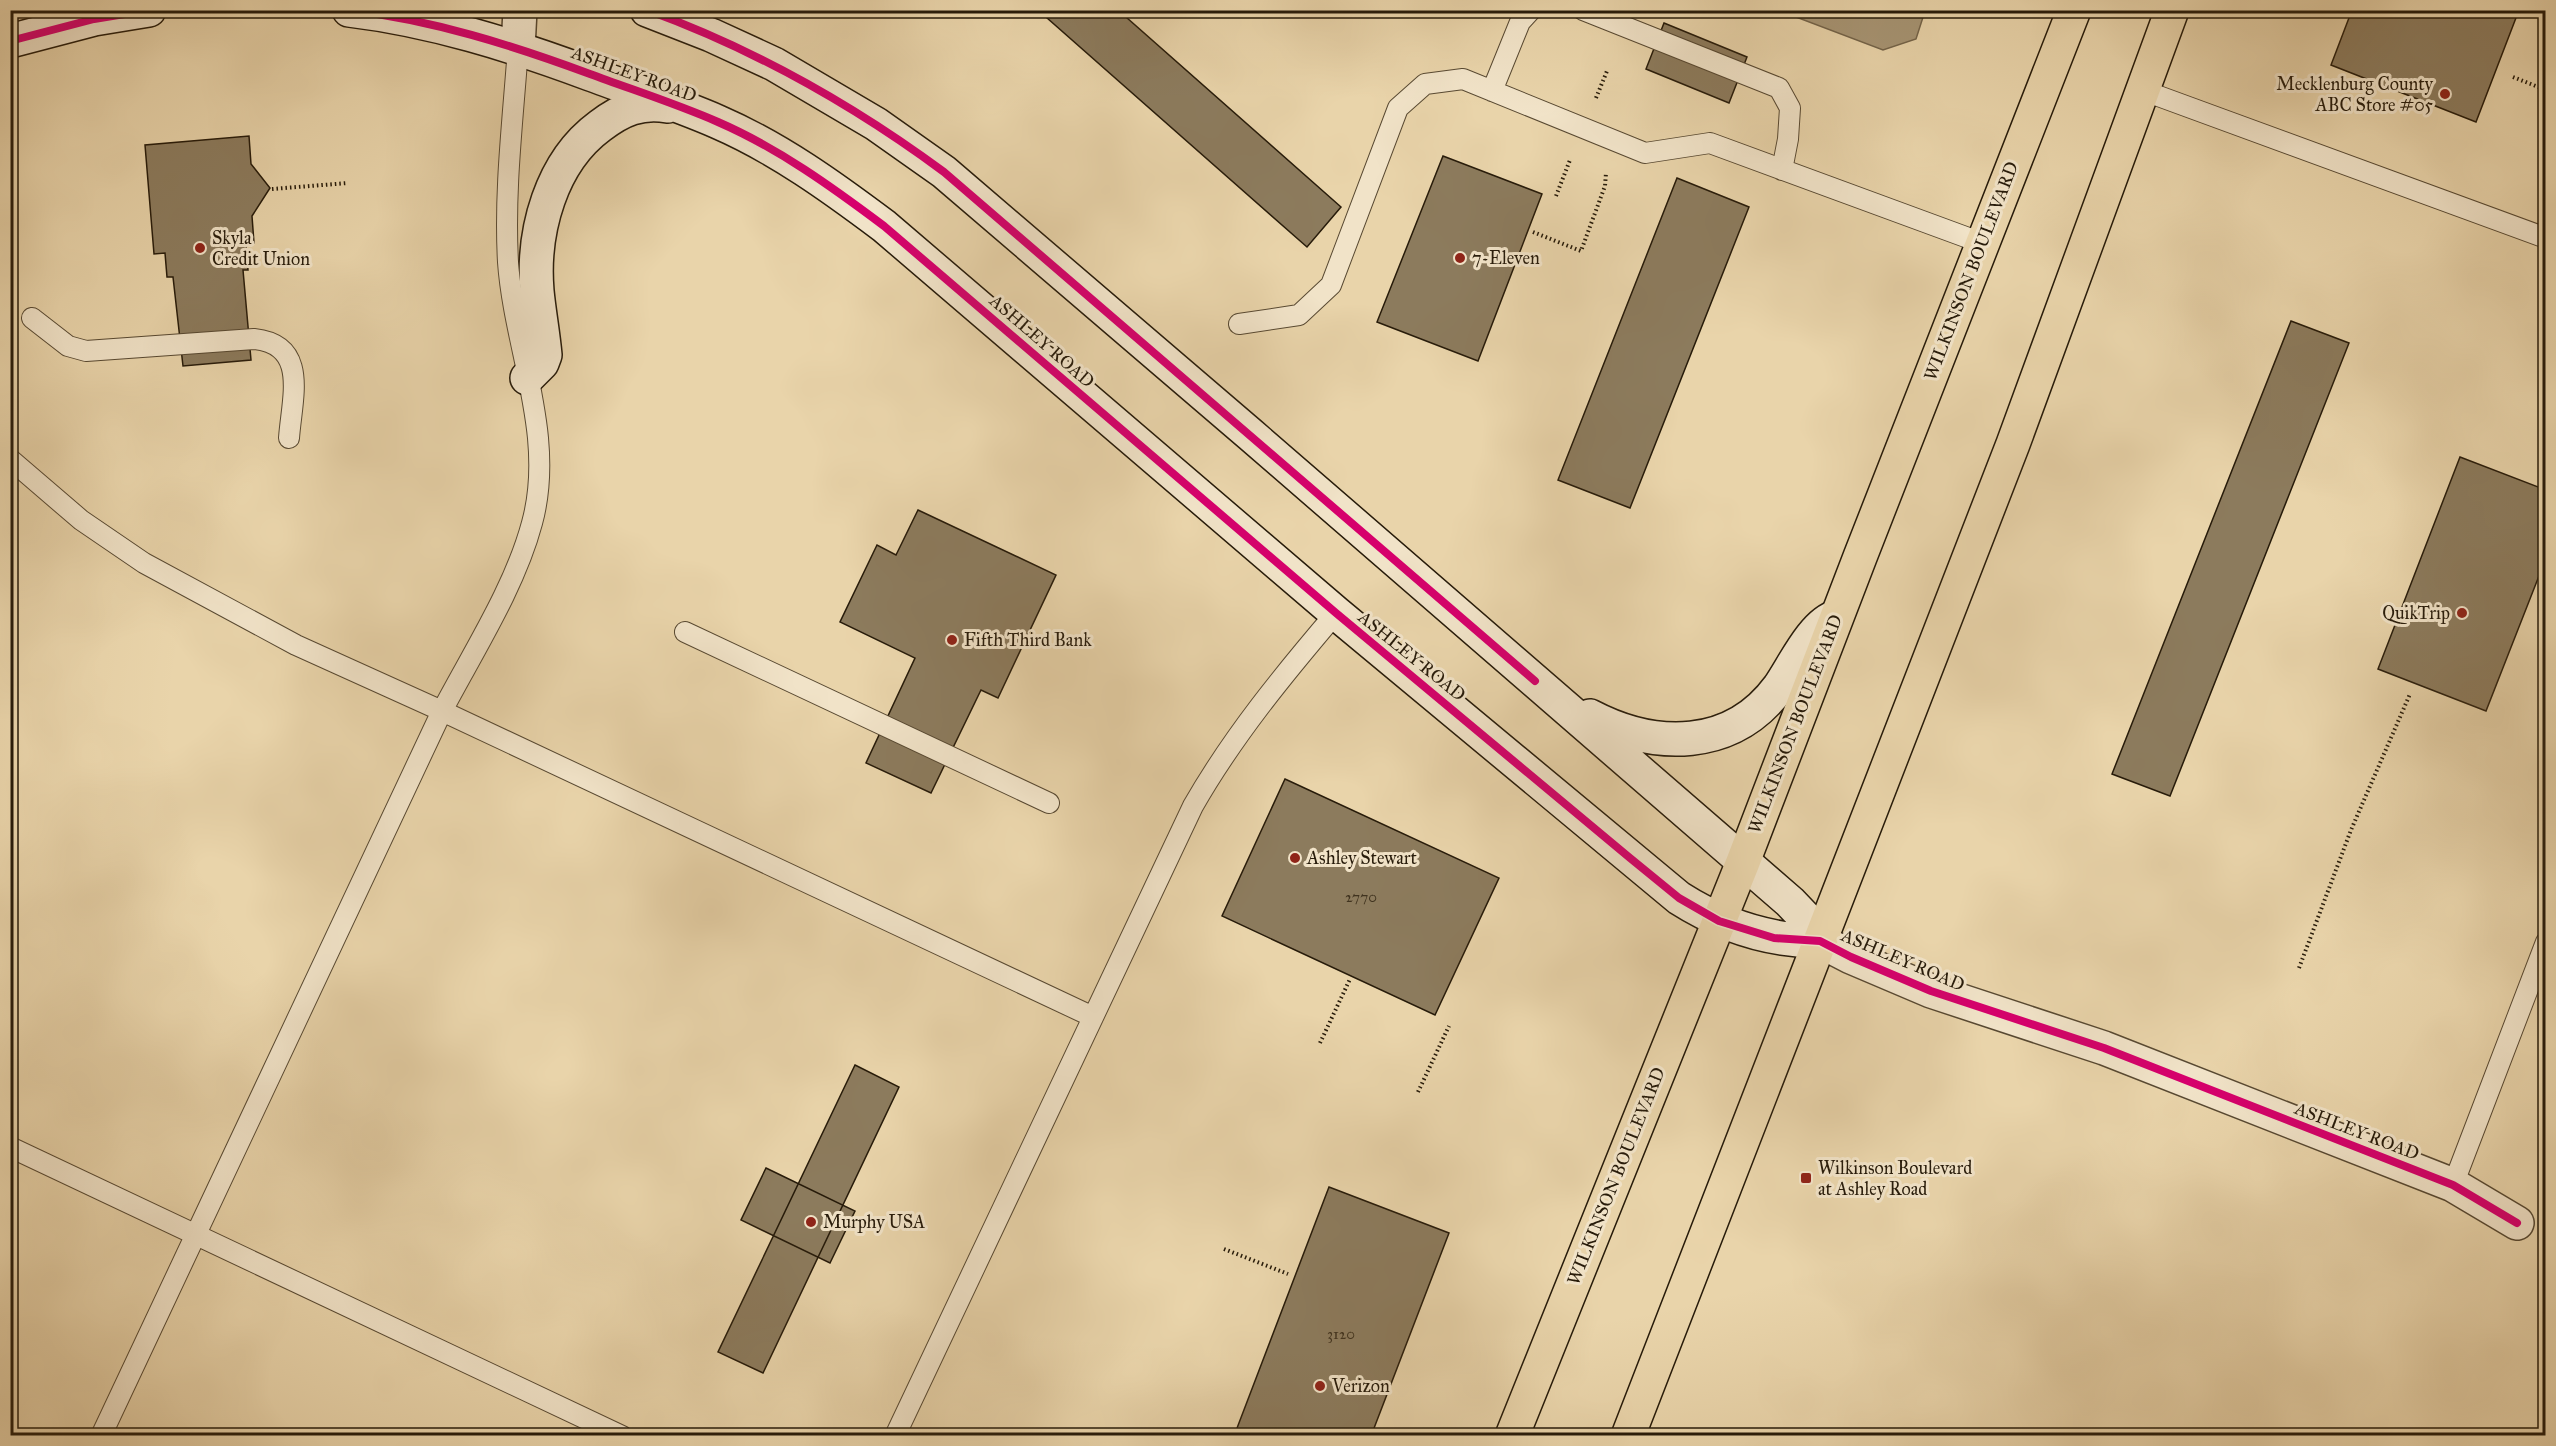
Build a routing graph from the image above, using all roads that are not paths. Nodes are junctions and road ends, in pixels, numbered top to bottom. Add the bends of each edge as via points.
1 (149, 10) edge
2 (349, 10) edge
3 (520, 10) edge
4 (647, 10) edge
5 (1531, 10) edge
6 (1583, 10) edge
7 (2074, 10) edge
8 (2172, 10) edge
9 (10, 41) edge
10 (518, 48) junction
11 (2142, 90) junction
12 (1492, 91) junction
13 (690, 110) junction
14 (1782, 170) junction
15 (2546, 238) edge
16 (1982, 243) junction
17 (32, 318) dead end
18 (1239, 324) dead end
19 (527, 378) junction
20 (289, 438) dead end
21 (10, 459) edge
22 (1336, 613) junction
23 (1836, 617) junction
24 (685, 632) dead end
25 (1535, 681) junction
26 (442, 711) junction
27 (1049, 802) dead end
28 (1743, 862) junction
29 (1719, 921) junction
30 (1820, 941) junction
31 (2546, 942) edge
32 (1092, 1016) junction
33 (10, 1147) edge
34 (2453, 1185) junction
35 (2517, 1223) dead end
36 (196, 1235) junction
37 (101, 1436) edge
38 (622, 1436) edge
39 (895, 1436) edge
40 (1512, 1436) edge
41 (1628, 1436) edge

1 - 9 street via 94,19
2 - 10 street, ASHLEY ROAD via 418,21
3 - 10 street
4 - 25 street, ASHLEY ROAD via 774,64 876,124 944,172
5 - 12 lane via 1520,22
6 - 14 lane via 1779,88 1790,108
7 - 16 main road, WILKINSON BOULEVARD
8 - 11 main road
10 - 13 street, ASHLEY ROAD
10 - 19 lane via 509,165 508,262
11 - 15 lane
11 - 30 main road via 2013,444
12 - 14 lane via 1645,153 1710,143
12 - 18 lane via 1463,79 1425,84 1398,108 1331,285 1299,315
13 - 19 street via 649,104 624,110 590,133 563,165 539,237 537,289 545,355
13 - 22 street, ASHLEY ROAD via 762,144 809,172 884,226
14 - 16 lane
16 - 23 main road, WILKINSON BOULEVARD
17 - 20 lane via 68,346 86,351 254,339 277,344 290,359 293,372
19 - 26 lane via 540,459 532,522 521,556
21 - 26 lane via 81,520 144,563 296,645
22 - 29 street, ASHLEY ROAD via 1672,892
22 - 32 lane via 1261,703 1205,784
23 - 25 street via 1818,628 1780,686 1755,712 1730,727 1695,738 1665,740 1624,731 1578,709
23 - 28 main road, WILKINSON BOULEVARD
24 - 27 lane
25 - 28 street, ASHLEY ROAD
26 - 32 lane
26 - 36 lane
28 - 29 main road, WILKINSON BOULEVARD
28 - 30 street, ASHLEY ROAD via 1799,910
29 - 30 street, ASHLEY ROAD via 1774,938
29 - 40 main road, WILKINSON BOULEVARD
30 - 34 street, ASHLEY ROAD via 1931,992 2104,1048
30 - 41 main road
31 - 34 lane
32 - 39 lane
33 - 36 lane
34 - 35 street, ASHLEY ROAD
36 - 37 lane
36 - 38 lane

